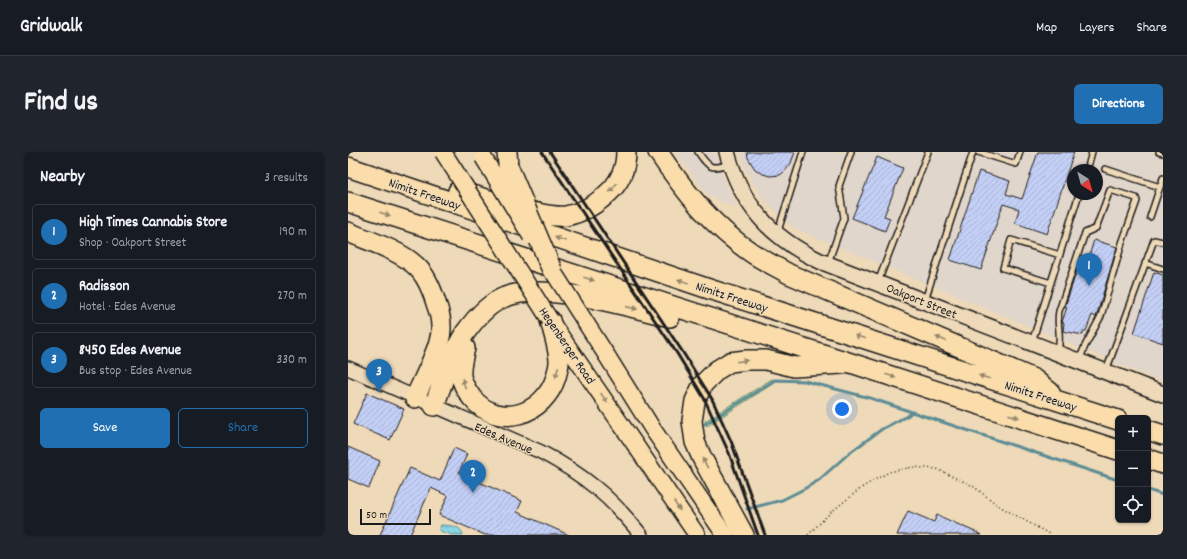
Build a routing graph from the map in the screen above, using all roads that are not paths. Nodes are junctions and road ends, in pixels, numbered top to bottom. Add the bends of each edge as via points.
1 (444, 152) edge
2 (626, 152) edge
3 (658, 152) edge
4 (698, 152) edge
5 (803, 152) edge
6 (851, 152) edge
7 (928, 152) edge
8 (973, 152) edge
9 (978, 152) edge
10 (1020, 152) edge
11 (1092, 152) edge
12 (1158, 152) edge
13 (1163, 153) edge
14 (481, 155) edge
15 (729, 158) edge
16 (507, 159) edge
17 (1088, 164) edge
18 (348, 167) edge
19 (1105, 169) dead end
20 (1163, 178) edge
21 (388, 180) junction
22 (1160, 187) junction
23 (1077, 200) edge
24 (348, 202) edge
25 (1150, 216) dead end
26 (348, 232) edge
27 (777, 235) junction
28 (1163, 242) edge
29 (1060, 255) junction
30 (1145, 263) junction
31 (827, 264) junction
32 (1163, 269) edge
33 (552, 270) junction
34 (878, 283) junction
35 (1051, 283) junction
36 (925, 302) junction
37 (478, 318) junction
38 (550, 320) junction
39 (717, 320) junction
40 (1032, 343) junction
41 (1057, 353) junction
42 (1079, 362) junction
43 (854, 364) junction
44 (348, 368) edge
45 (1106, 372) junction
46 (1163, 394) edge
47 (415, 398) junction
48 (1062, 401) junction
49 (434, 406) junction
50 (1115, 419) edge
51 (1151, 431) edge
52 (1163, 435) edge
53 (1115, 449) edge
54 (1151, 461) edge
55 (1163, 464) edge
56 (641, 535) edge
57 (697, 535) edge
58 (725, 535) edge
59 (744, 535) edge

1 - 38 main road, Hegenberger Road, bridge
2 -> 21 highway via 621,176 612,190 582,212 564,216 530,211 443,187
48 -> 3 highway via 1034,379 790,274 761,259 724,232 706,215 689,196
4 - 15 lane via 710,167 718,168
5 - 27 lane
6 - 31 lane via 839,186 844,218
7 - 34 lane
8 - 36 lane
9 - 10 lane via 1016,164
11 - 17 lane
12 - 13 lane
14 - 33 main road, Hegenberger Road, bridge
15 - 27 main road, Oakport Street via 736,179 749,203
16 - 33 highway, bridge
18 - 21 highway, Nimitz Freeway
19 - 22 lane
20 - 22 lane
48 -> 21 highway, Nimitz Freeway via 710,290
22 - 25 lane
23 - 29 lane
24 -> 39 highway
26 - 47 highway via 400,255 416,265 424,274 433,294 442,325 439,341
27 - 31 main road, Oakport Street via 804,254
28 - 30 lane via 1154,240
29 - 35 lane
29 - 35 lane via 1011,240 1003,268
30 - 32 lane
30 - 45 lane
31 - 34 main road, Oakport Street
33 - 58 main road, Hegenberger Road, bridge via 652,428
34 - 36 main road, Oakport Street
35 - 40 lane
36 - 40 main road, Oakport Street
38 -> 37 highway via 559,360 553,387 534,409 504,415 488,412 476,403 466,390 461,376 465,346
37 -> 39 highway via 490,305 505,297 524,292 546,292 588,298 681,319
37 - 49 highway via 456,351
38 -> 57 main road, Hegenberger Road
39 - 43 highway
40 - 41 main road, Oakport Street
41 - 42 main road, Oakport Street
41 - 42 lane via 1060,339 1059,310 1086,233 1096,228 1110,190 1136,198 1101,316
42 - 45 main road, Oakport Street
43 -> 53 highway
59 -> 43 highway via 695,442 692,421 703,384 717,370 730,362 766,360 794,367
44 - 47 street, Edes Avenue
45 - 46 main road, Oakport Street
47 - 49 street, Edes Avenue
48 - 50 highway, Nimitz Freeway
49 - 56 street, Edes Avenue via 566,466 612,501
51 - 52 highway
54 - 55 highway

